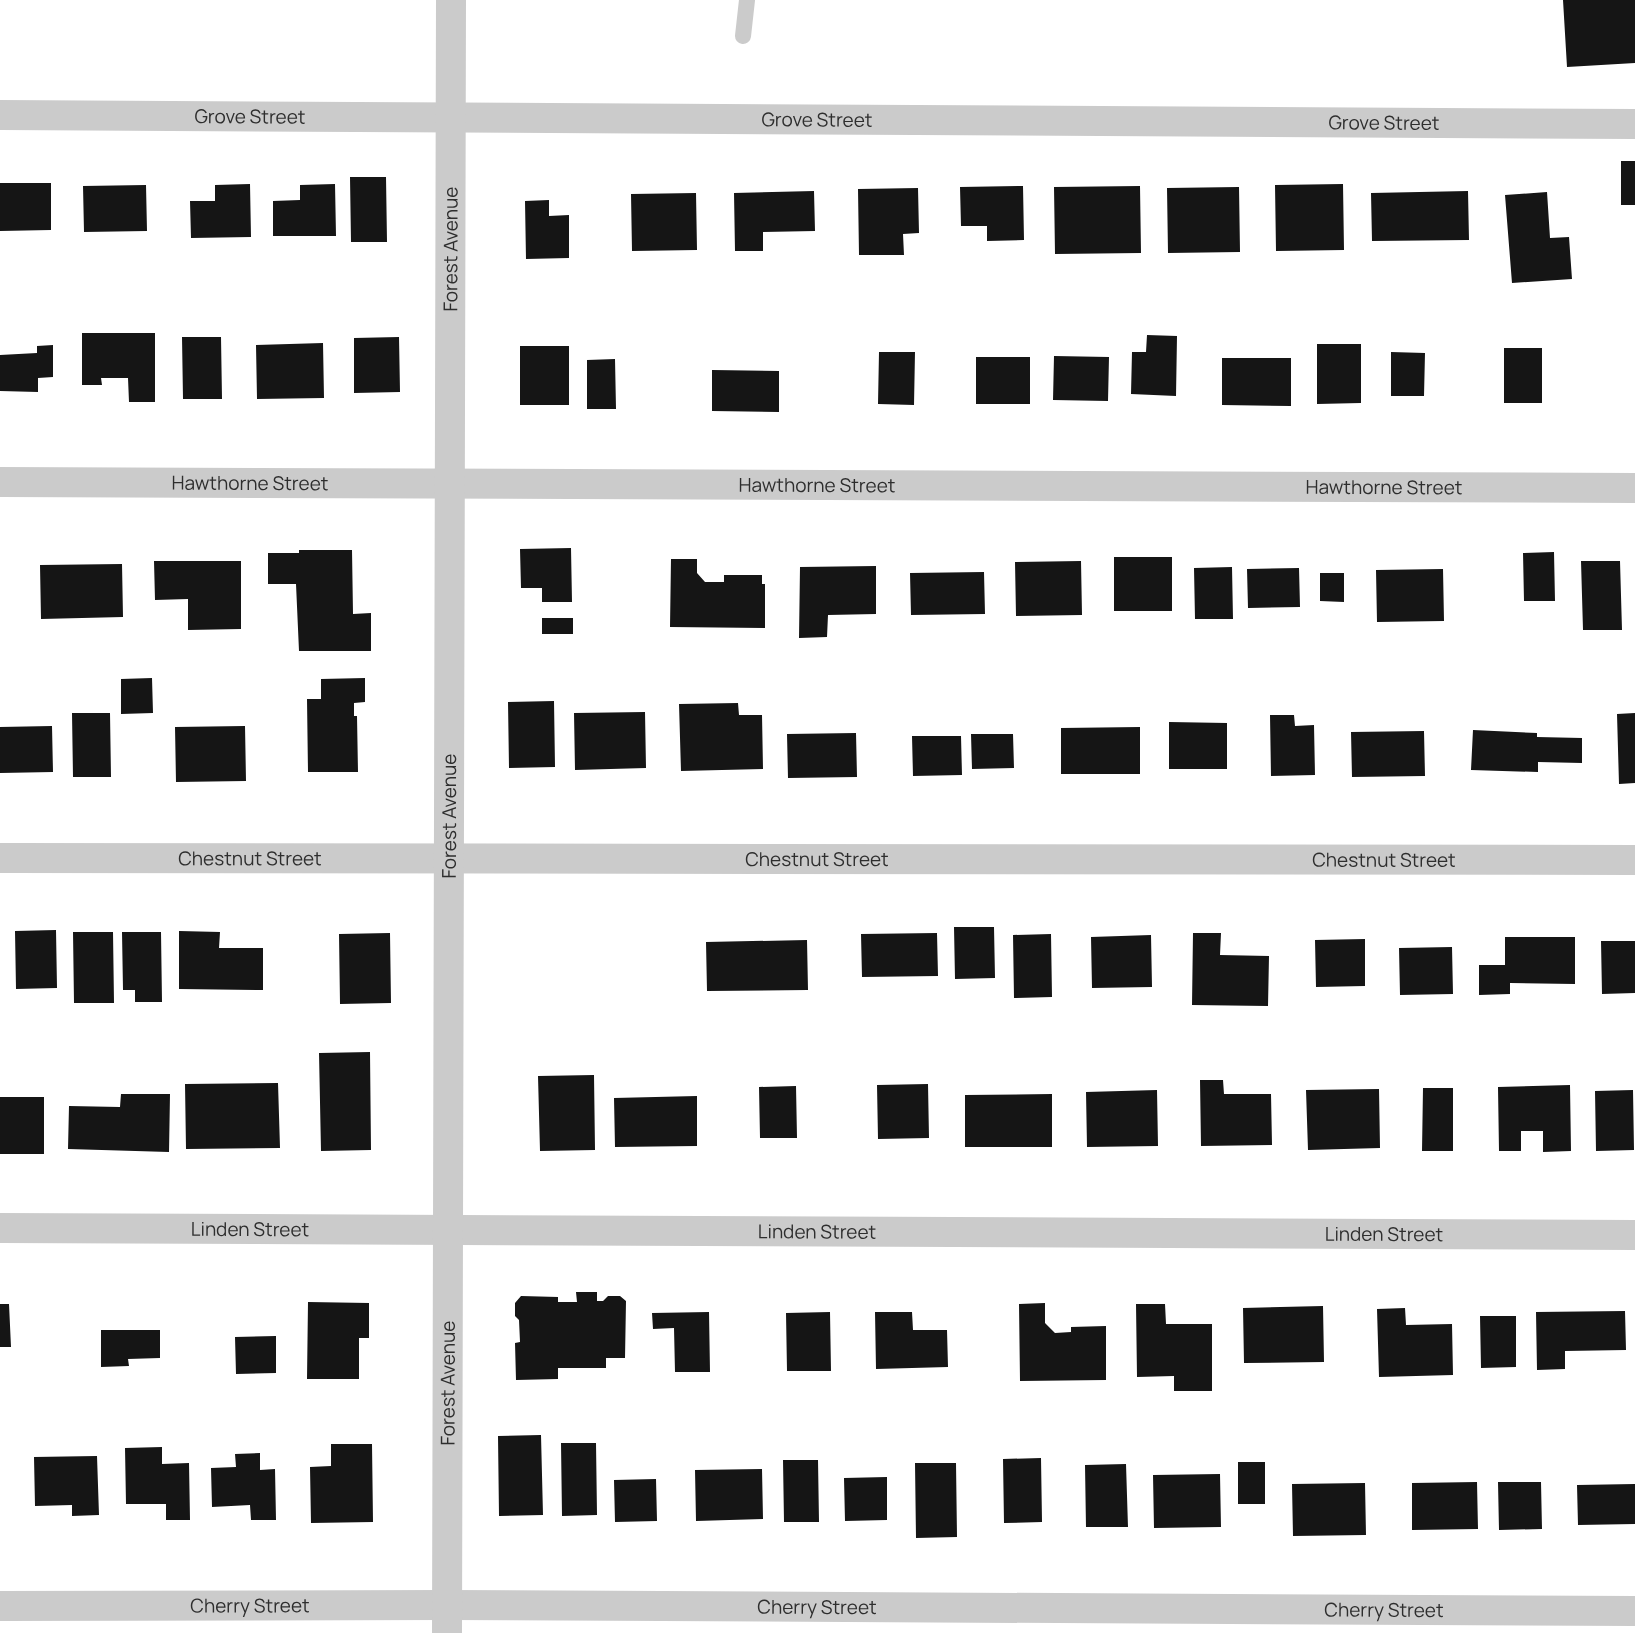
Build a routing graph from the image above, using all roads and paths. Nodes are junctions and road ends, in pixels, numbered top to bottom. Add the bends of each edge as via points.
1 (451, 0) edge
2 (747, 0) edge
3 (743, 36) dead end
4 (0, 115) edge
5 (451, 116) junction
6 (1635, 124) edge
7 (0, 482) edge
8 (450, 484) junction
9 (1635, 488) edge
10 (0, 858) edge
11 (449, 859) junction
12 (1635, 860) edge
13 (0, 1228) edge
14 (448, 1230) junction
15 (1635, 1235) edge
16 (0, 1606) edge
17 (1635, 1611) edge
18 (447, 1619) edge

1 - 5 street, Forest Avenue
2 - 3 lane
4 - 5 street, Grove Street
5 - 6 street, Grove Street
5 - 8 street, Forest Avenue
7 - 8 street, Hawthorne Street
8 - 9 street, Hawthorne Street
8 - 11 street, Forest Avenue
10 - 11 street, Chestnut Street
11 - 12 street, Chestnut Street
11 - 14 street, Forest Avenue
13 - 14 street, Linden Street
14 - 15 street, Linden Street
14 - 18 street, Forest Avenue
16 - 18 street, Cherry Street
17 - 18 street, Cherry Street

